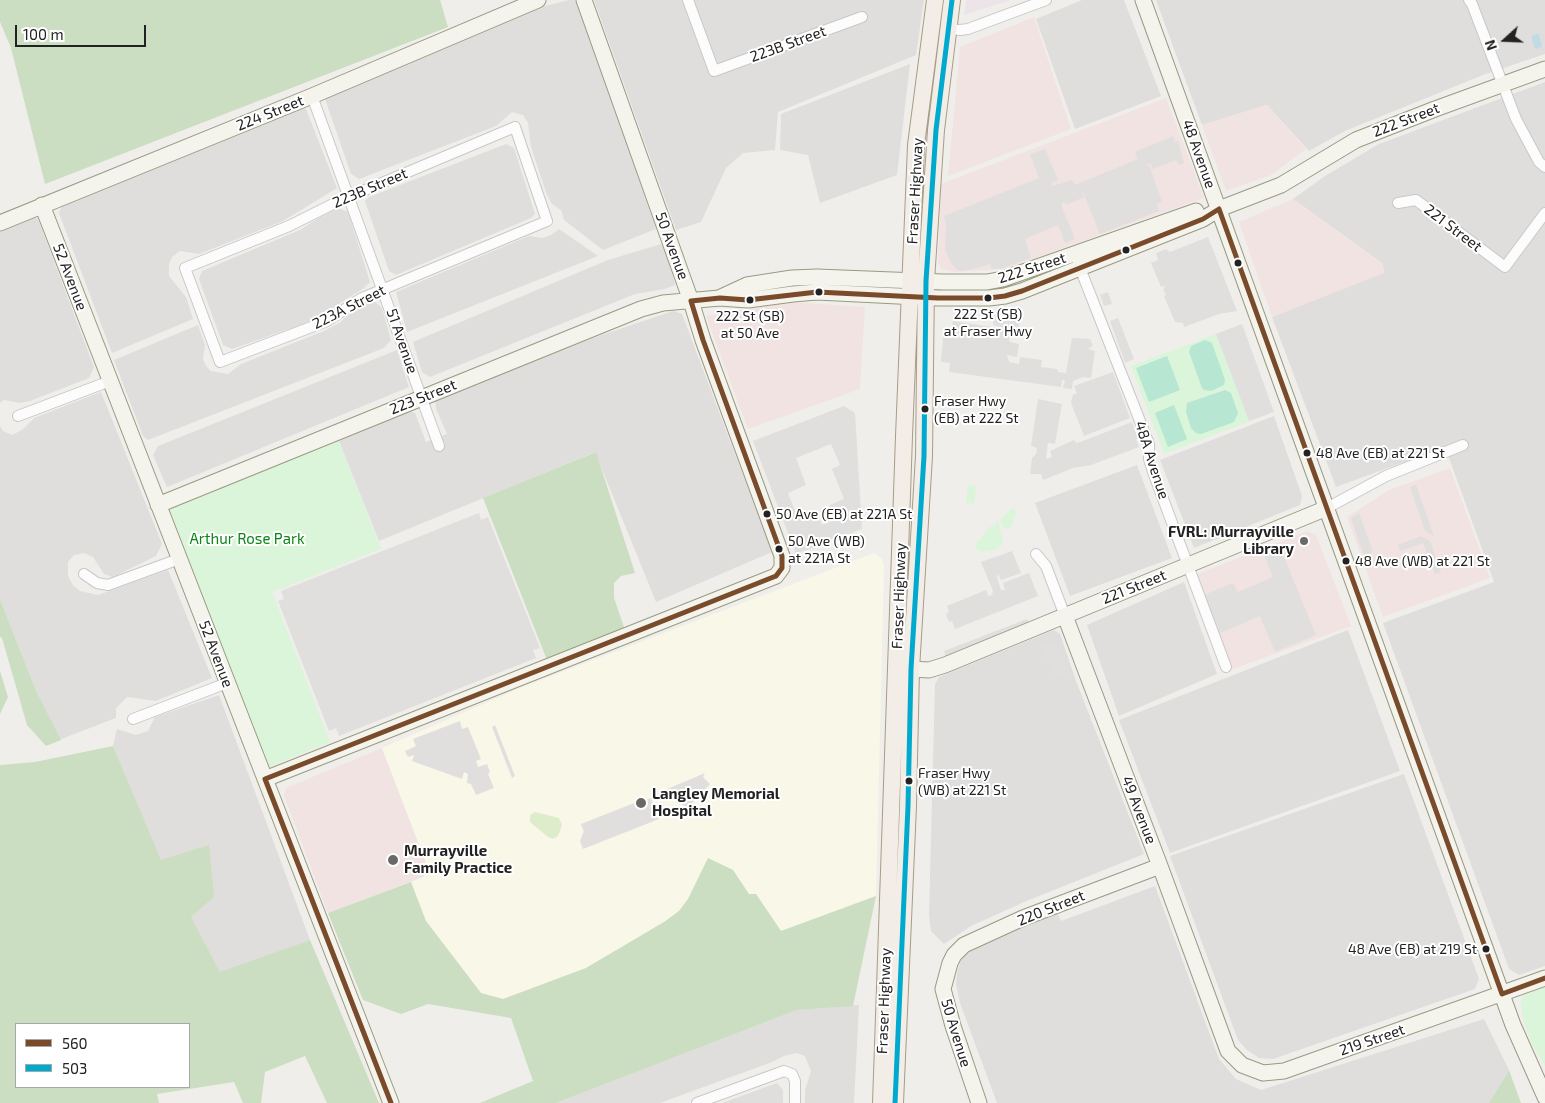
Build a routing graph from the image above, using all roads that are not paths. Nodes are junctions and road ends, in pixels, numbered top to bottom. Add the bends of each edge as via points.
1 (538, 0) edge
2 (584, 0) edge
3 (688, 0) edge
4 (935, 0) edge
5 (952, 0) edge
6 (1046, 0) edge
7 (1143, 0) edge
8 (1475, 1) edge
9 (862, 17) dead end
10 (947, 29) junction
11 (1545, 70) edge
12 (1503, 85) junction
13 (312, 96) junction
14 (1545, 167) edge
15 (349, 196) junction
16 (1398, 203) dead end
17 (42, 206) junction
18 (1219, 208) junction
19 (1545, 213) edge
20 (547, 221) joint
21 (0, 223) edge
22 (1077, 261) junction
23 (384, 289) junction
24 (919, 289) junction
25 (691, 301) junction
26 (204, 319) joint
27 (110, 381) junction
28 (421, 398) junction
29 (18, 416) dead end
30 (1463, 445) dead end
31 (439, 446) dead end
32 (158, 505) junction
33 (1327, 508) junction
34 (1036, 554) dead end
35 (179, 559) junction
36 (1188, 565) junction
37 (84, 574) dead end
38 (1065, 616) junction
39 (1226, 667) dead end
40 (911, 669) junction
41 (227, 683) junction
42 (133, 719) dead end
43 (265, 779) junction
44 (1160, 866) junction
45 (950, 963) joint
46 (1545, 978) edge
47 (1502, 994) junction
48 (1242, 1064) joint
49 (1545, 1097) edge
50 (390, 1103) edge
51 (698, 1103) edge
52 (795, 1103) edge
53 (881, 1103) edge
54 (895, 1103) edge
55 (979, 1103) edge

1 - 13 street, 224 Street
2 - 25 street, 50 Avenue
3 - 9 street, 223B Street via 714,71
4 - 24 main road, Fraser Highway via 916,144
5 - 10 main road, Fraser Highway
6 - 10 street via 968,29
7 - 18 street, 48 Avenue
8 - 12 street
10 - 24 main road, Fraser Highway
11 - 12 street, 222 Street
12 - 14 street via 1516,119 1539,162
12 - 18 street, 222 Street via 1356,140 1281,186
13 - 15 street, 51 Avenue
13 - 17 street, 224 Street
15 - 20 street, 223B Street via 515,127
15 - 23 street, 51 Avenue
15 - 26 street, 223B Street via 289,226 186,268
16 - 19 street, 221 Street via 1416,200 1505,267
17 - 21 street, 224 Street
17 - 27 street, 52 Avenue
18 - 22 street, 222 Street via 1198,210
18 - 33 street, 48 Avenue
20 - 23 street, 223A Street
22 - 24 street, 222 Street via 1022,291 1006,296 988,298
22 - 36 street, 48A Avenue via 1149,444 1154,472
23 - 26 street, 223A Street via 362,298 327,321 220,362
23 - 28 street, 51 Avenue
24 - 25 street, 222 Street via 817,277 792,278 747,285 720,298
24 - 40 main road, Fraser Highway via 924,456
24 - 53 main road, Fraser Highway via 903,456
25 - 28 street, 223 Street via 641,309
25 - 43 street, 50 Avenue via 782,556 782,568 776,576
27 - 29 street
27 - 32 street, 52 Avenue
28 - 31 street, 51 Avenue
28 - 32 street, 223 Street
30 - 33 street, 221 Street via 1386,476
32 - 35 street, 52 Avenue
33 - 36 street, 221 Street
33 - 47 street, 48 Avenue
34 - 38 street, 49 Avenue via 1046,566
35 - 37 street via 108,585 97,583
35 - 41 street, 52 Avenue
36 - 38 street, 221 Street
36 - 39 street, 48A Avenue
38 - 40 street, 221 Street via 932,670
38 - 44 street, 49 Avenue
40 - 54 main road, Fraser Highway
41 - 42 street
41 - 43 street, 52 Avenue
43 - 50 street, 52 Avenue
44 - 45 street, 220 Street via 1023,918 964,945
44 - 48 street, 49 Avenue via 1228,1051
45 - 55 street, 50 Avenue via 943,989
46 - 47 street, 219 Street
47 - 48 street, 219 Street via 1284,1071 1263,1073
47 - 49 street, 48 Avenue
51 - 52 street via 784,1071 792,1074 795,1081

